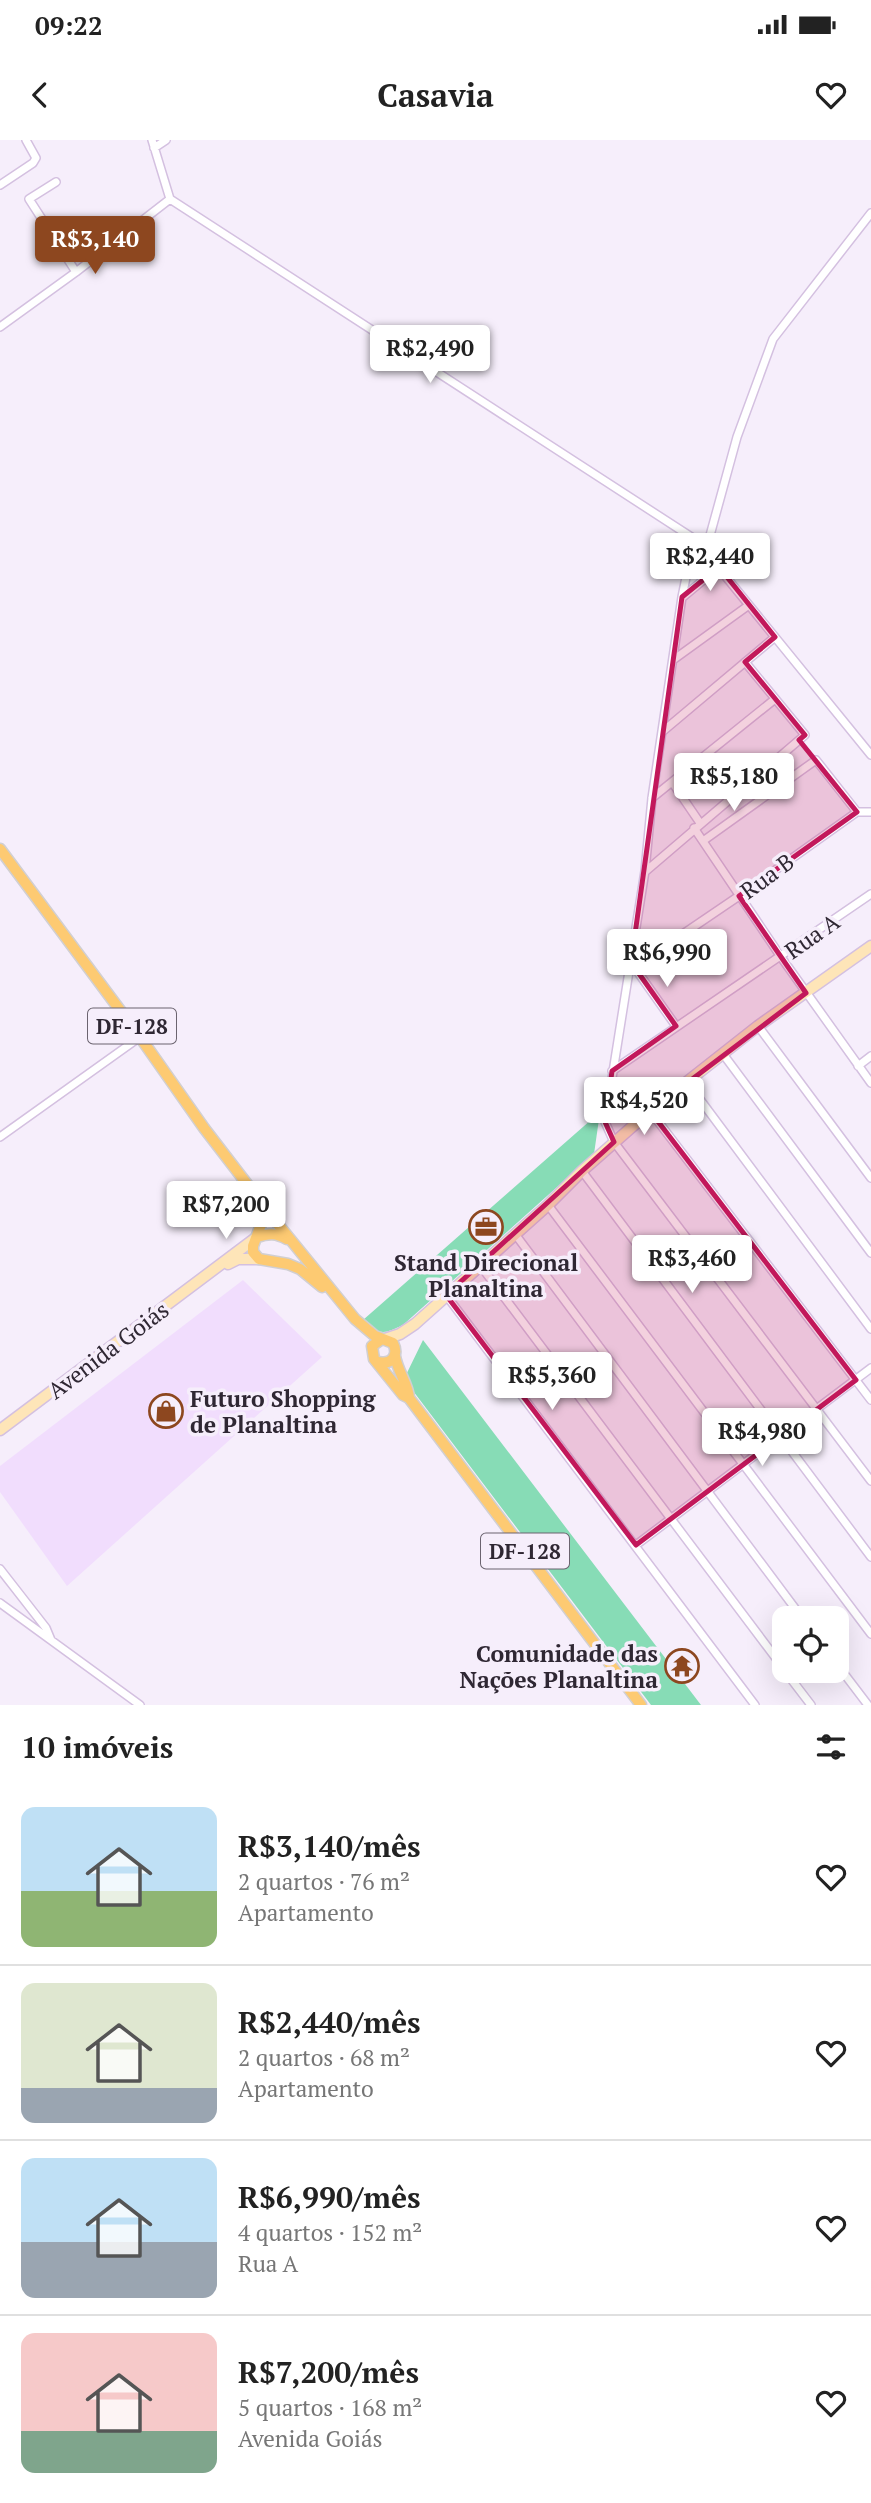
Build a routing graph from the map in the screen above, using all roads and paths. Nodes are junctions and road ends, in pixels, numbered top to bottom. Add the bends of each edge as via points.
1 (26, 140) edge
2 (166, 140) edge
3 (153, 144) edge
4 (56, 183) dead end
5 (0, 185) edge
6 (170, 199) junction
7 (871, 213) edge
8 (76, 272) junction
9 (0, 327) edge
10 (696, 540) junction
11 (706, 550) junction
12 (719, 567) junction
13 (682, 597) junction
14 (749, 605) junction
15 (775, 637) junction
16 (673, 660) junction
17 (745, 662) junction
18 (775, 699) junction
19 (662, 732) junction
20 (868, 745) edge
21 (871, 755) edge
22 (672, 782) junction
23 (652, 799) junction
24 (871, 811) edge
25 (857, 812) junction
26 (697, 826) junction
27 (703, 841) junction
28 (0, 849) edge
29 (645, 871) junction
30 (871, 894) edge
31 (739, 896) junction
32 (871, 946) edge
33 (781, 957) junction
34 (633, 969) junction
35 (806, 993) junction
36 (676, 1026) junction
37 (758, 1026) junction
38 (140, 1037) junction
39 (723, 1054) junction
40 (871, 1056) edge
41 (858, 1066) junction
42 (612, 1071) junction
43 (687, 1082) junction
44 (871, 1083) edge
45 (650, 1111) junction
46 (0, 1136) edge
47 (614, 1142) junction
48 (582, 1171) junction
49 (871, 1178) edge
50 (264, 1205) junction
51 (548, 1205) junction
52 (515, 1234) junction
53 (257, 1237) junction
54 (298, 1247) junction
55 (871, 1253) edge
56 (258, 1259) junction
57 (288, 1264) junction
58 (480, 1265) junction
59 (216, 1269) junction
60 (446, 1296) junction
61 (415, 1324) junction
62 (871, 1329) edge
63 (383, 1339) junction
64 (371, 1350) junction
65 (395, 1352) junction
66 (379, 1362) junction
67 (871, 1368) edge
68 (856, 1380) junction
69 (409, 1398) junction
70 (871, 1400) edge
71 (816, 1409) junction
72 (0, 1430) edge
73 (780, 1437) junction
74 (743, 1465) junction
75 (871, 1481) edge
76 (707, 1490) junction
77 (670, 1519) junction
78 (636, 1545) junction
79 (871, 1557) edge
80 (0, 1570) edge
81 (0, 1603) edge
82 (793, 1606) edge
83 (871, 1634) edge
84 (51, 1640) junction
85 (772, 1653) edge
86 (849, 1680) edge
87 (795, 1683) edge
88 (140, 1705) edge
89 (640, 1705) edge
90 (755, 1705) edge
91 (811, 1705) edge
92 (868, 1705) edge

1 - 5 street via 36,158
2 - 3 street
3 - 6 street
4 - 8 street via 29,199
6 - 8 street
6 - 10 street
7 - 11 street via 773,339 737,437
8 - 9 street
10 - 11 street
10 - 13 street
11 - 12 street
12 - 13 street
12 - 14 street
13 - 16 street
14 - 15 street
14 - 16 street
15 - 17 street
15 - 20 street
16 - 19 street
17 - 18 street
17 - 19 street
18 - 22 street
18 - 26 street via 805,735
19 - 23 street
20 - 21 street
22 - 23 street
22 - 26 street
23 - 29 street
24 - 25 street
25 - 27 street via 816,760
25 - 31 street, Rua B
26 - 27 street
26 - 29 street
27 - 31 street
28 - 38 main road, DF-128 / DF-128
29 - 34 street
30 - 33 street, Rua A
31 - 33 street
31 - 34 street, Rua B
32 - 35 street
33 - 35 street
33 - 36 street, Rua A
34 - 36 street
34 - 42 street
35 - 37 street
35 - 41 street
36 - 42 street, Rua A
37 - 39 street
37 - 49 street
38 - 46 street
38 - 50 main road, DF-128 / DF-128
39 - 43 street
39 - 55 street
40 - 41 street
41 - 44 street
42 - 47 street via 604,1122
43 - 45 street
43 - 62 street
45 - 47 street
45 - 68 street
47 - 48 street
47 - 71 street
48 - 51 street
48 - 73 street
50 - 53 main road
50 - 54 main road, DF-128 / DF-128
51 - 52 street
51 - 74 street
52 - 58 street
52 - 76 street
53 - 54 main road via 277,1234
53 - 56 main road via 252,1250
53 - 59 street, Avenida Goiás
54 - 57 main road
54 - 63 main road, DF-128 / DF-128 via 355,1319
56 - 57 main road, DF-128
56 - 59 street, Avenida Goiás via 239,1259
57 - 64 main road, DF-128 via 322,1287
58 - 60 street
58 - 77 street
59 - 72 street, Avenida Goiás
60 - 61 street
60 - 78 street
61 - 63 street
61 - 65 street
63 - 64 main road
63 - 65 main road, DF-128 via 391,1341
64 - 66 main road, DF-128
65 - 66 main road via 388,1362
65 - 69 main road, DF-128 / DF-128
66 - 69 main road, DF-128 / DF-128
67 - 68 street
68 - 70 street
68 - 71 street
69 - 89 main road, DF-128 / DF-128
71 - 73 street
71 - 75 street
73 - 74 street
73 - 79 street
74 - 76 street
74 - 83 street
76 - 77 street
76 - 82 street
77 - 78 street
77 - 85 street
78 - 90 street
80 - 84 street
81 - 84 street
84 - 88 street
86 - 92 street
87 - 91 street

